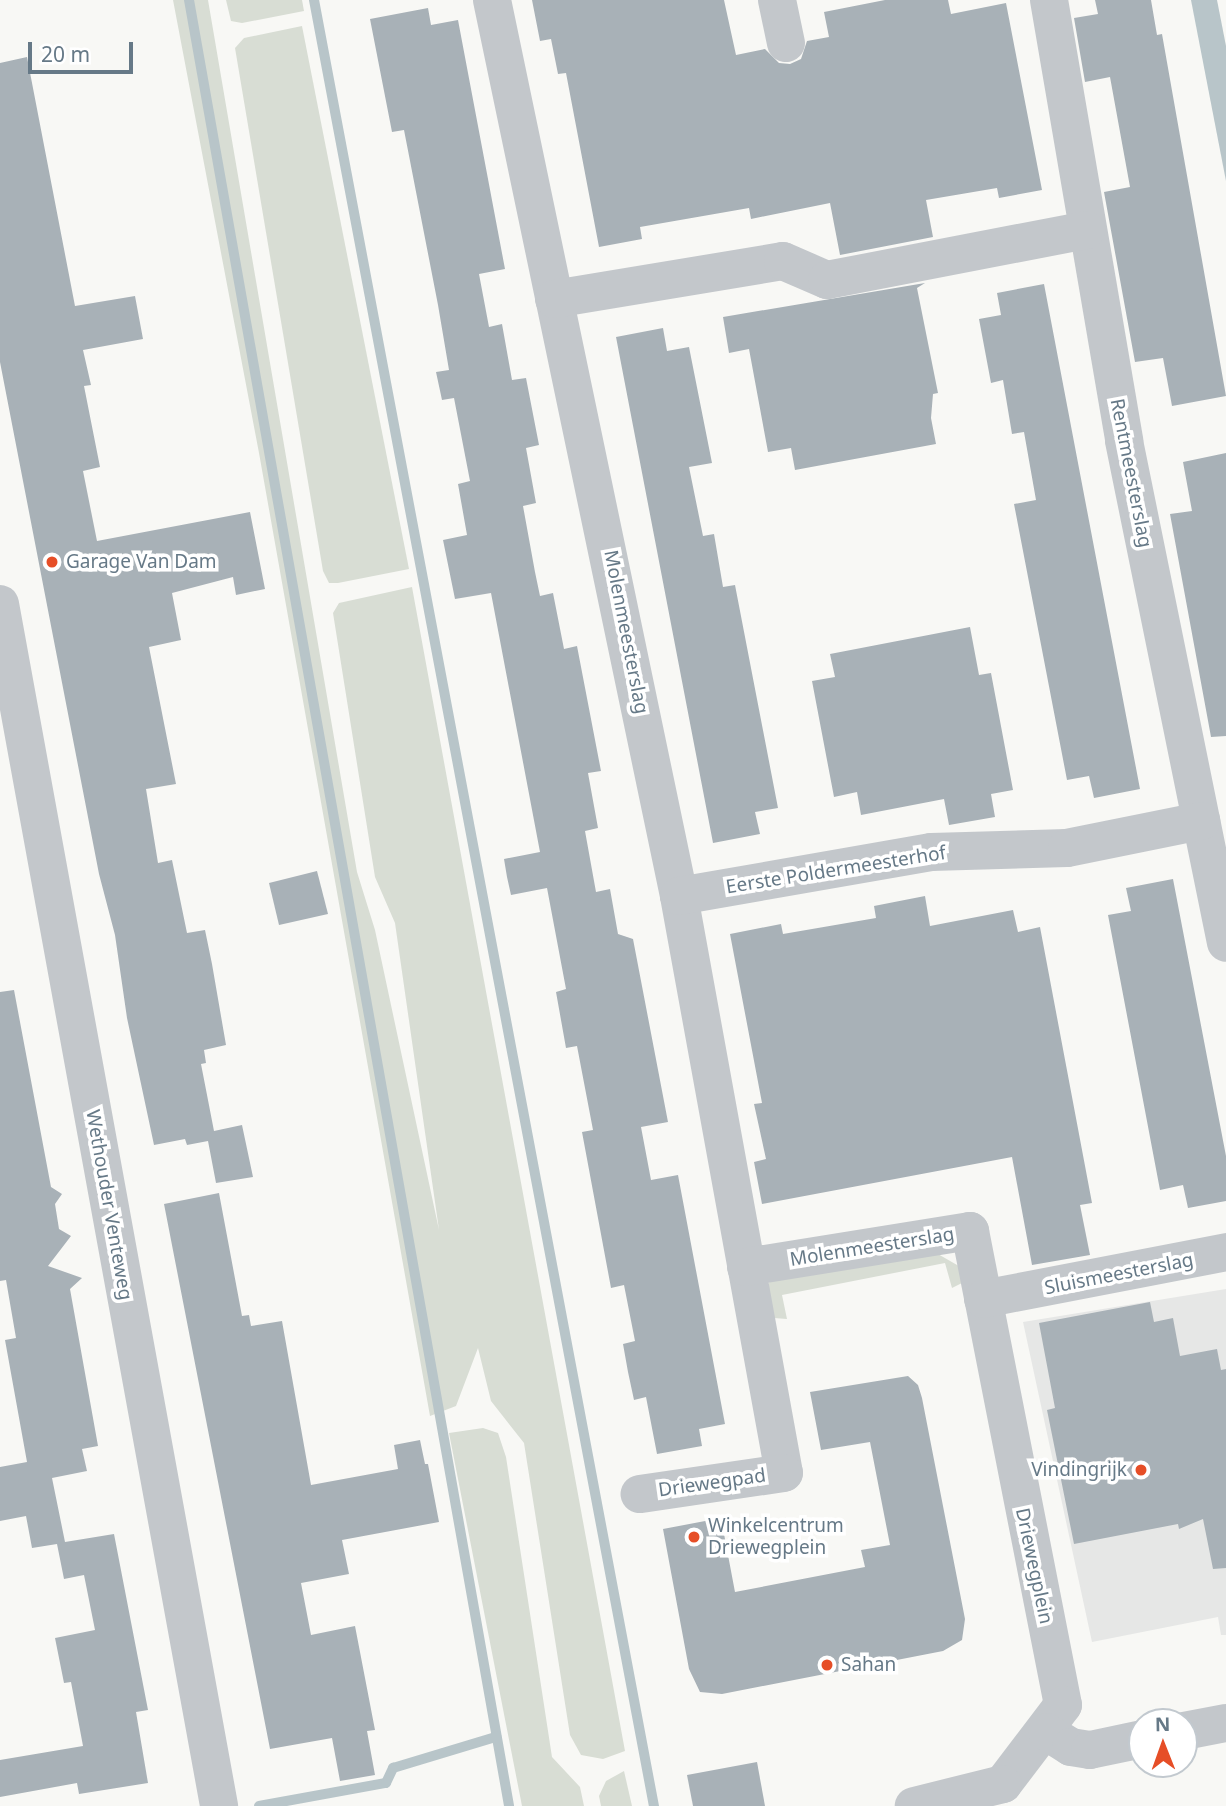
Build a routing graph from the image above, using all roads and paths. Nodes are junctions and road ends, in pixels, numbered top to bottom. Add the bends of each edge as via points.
1 (492, 0) edge
2 (777, 0) edge
3 (1049, 0) edge
4 (786, 43) dead end
5 (1086, 230) junction
6 (554, 299) junction
7 (0, 604) edge
8 (1201, 821) junction
9 (679, 896) junction
10 (1226, 943) edge
11 (1226, 1252) edge
12 (746, 1267) junction
13 (997, 1297) junction
14 (781, 1456) joint
15 (640, 1494) dead end
16 (1226, 1723) edge
17 (1198, 1728) edge
18 (1047, 1731) junction
19 (1128, 1742) edge
20 (219, 1806) edge
21 (914, 1806) edge

1 - 6 street, Molenmeesterslag
2 - 4 street
3 - 5 street, Rentmeesterslag
5 - 6 street via 836,279 827,280 783,261
5 - 8 street, Rentmeesterslag
6 - 9 street, Molenmeesterslag
7 - 20 street, Wethouder Venteweg
8 - 9 street, Eerste Poldermeesterhof via 1067,848 931,852
8 - 10 street, Rentmeesterslag
9 - 12 street, Molenmeesterslag
11 - 13 street, Sluismeesterslag
12 - 13 street, Molenmeesterslag via 971,1231
12 - 14 street, Molenmeesterslag
13 - 18 street, Driewegplein via 1063,1706
14 - 15 street, Driewegpad
16 - 17 street
18 - 19 street via 1071,1748
18 - 21 street, Driewegplein via 1003,1784

